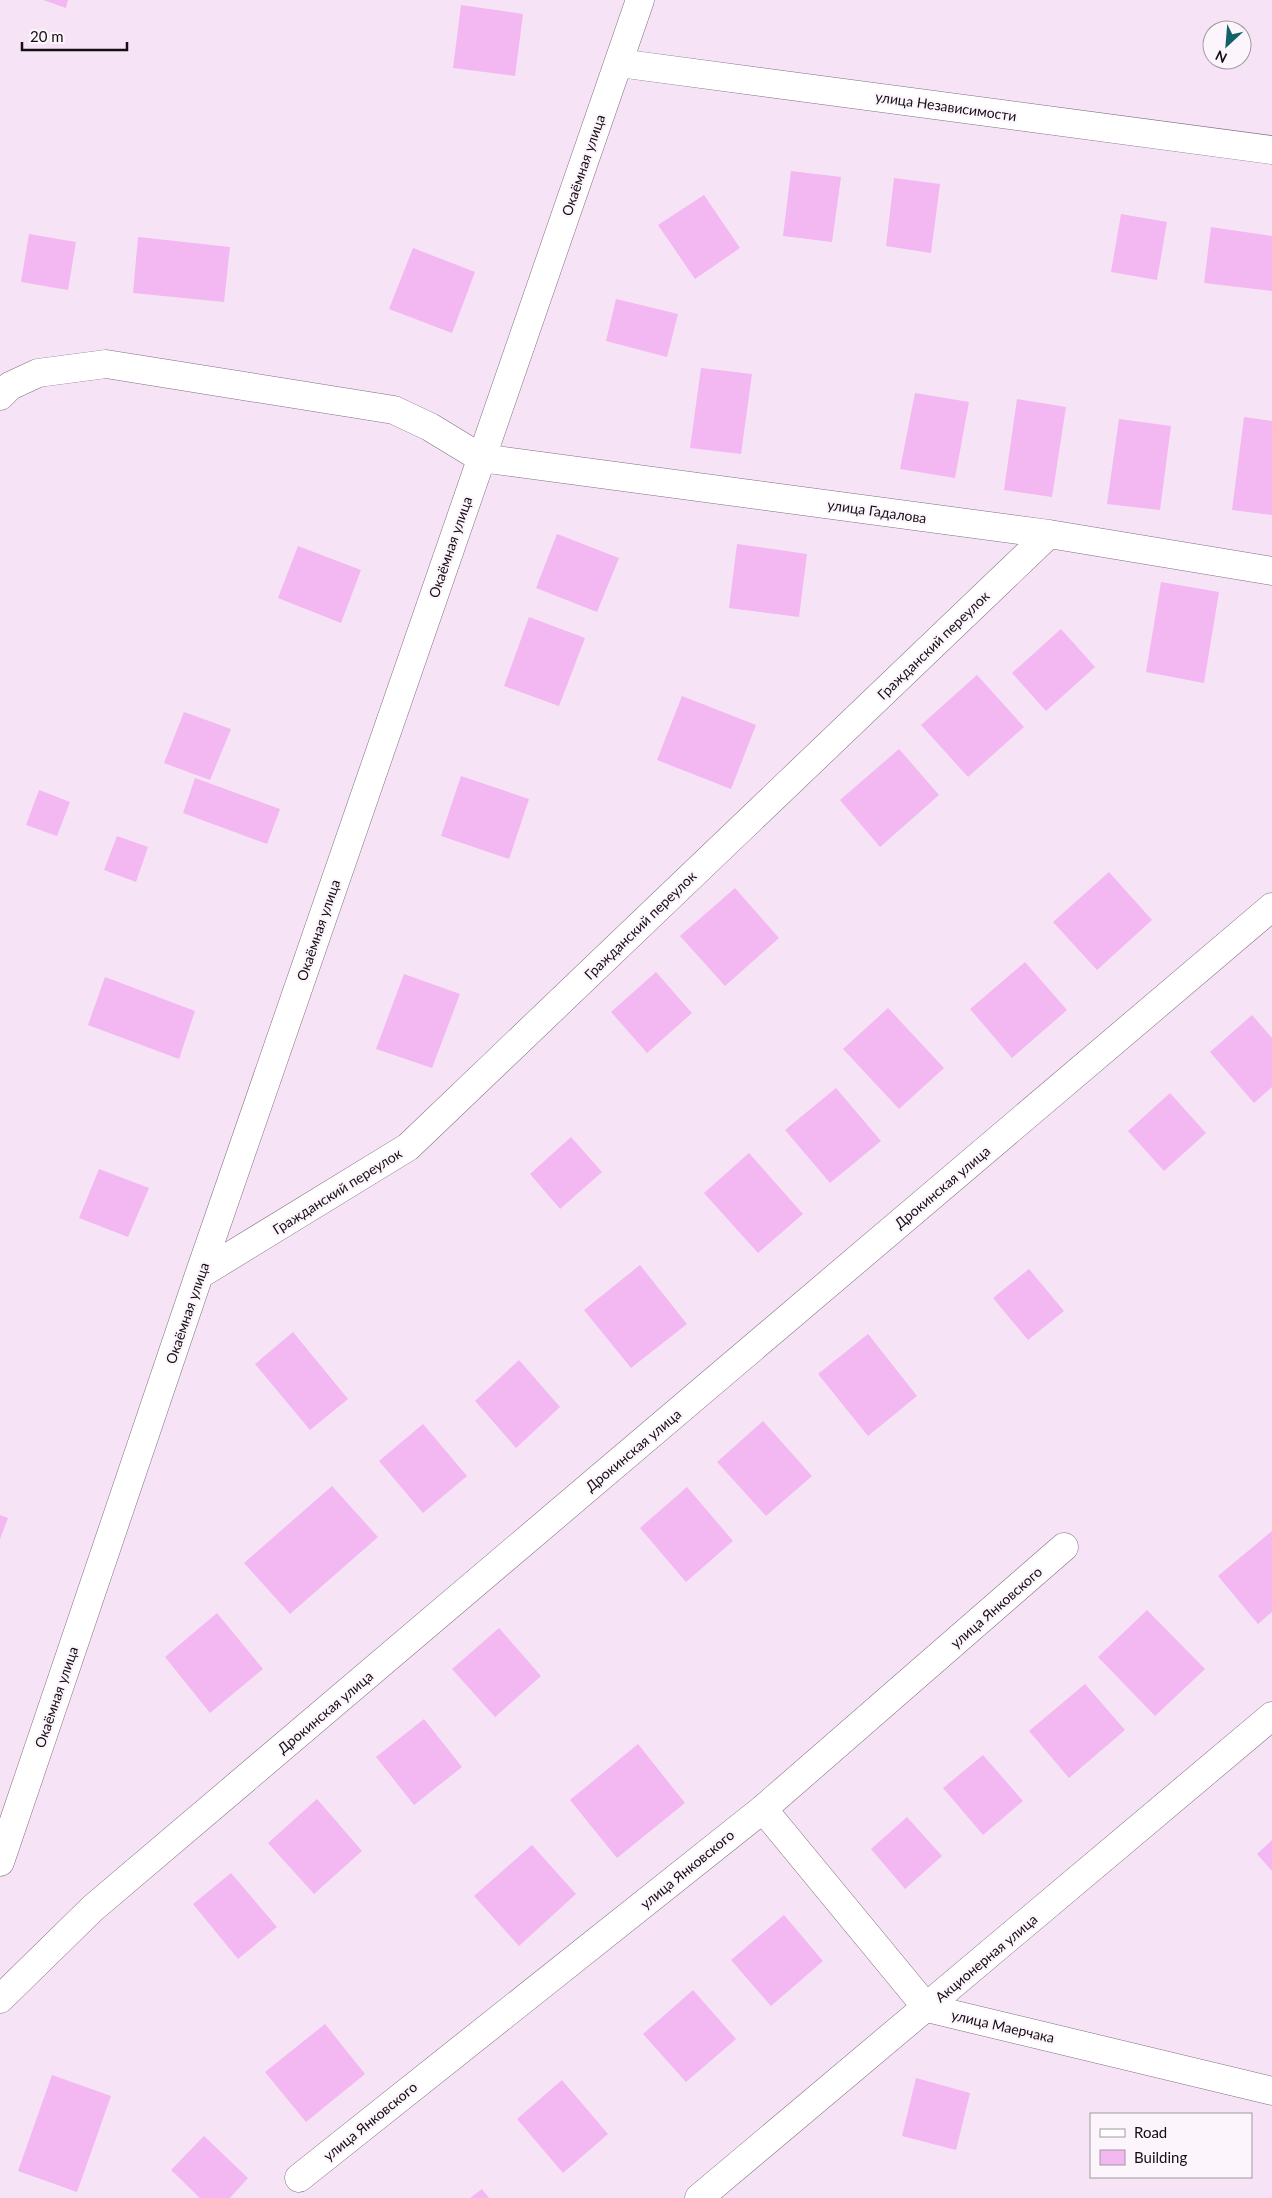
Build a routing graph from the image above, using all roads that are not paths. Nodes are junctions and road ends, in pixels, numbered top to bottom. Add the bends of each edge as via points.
1 (640, 0) edge
2 (619, 63) junction
3 (1272, 150) edge
4 (0, 396) edge
5 (481, 458) junction
6 (1050, 534) junction
7 (1272, 571) edge
8 (1272, 907) edge
9 (200, 1275) junction
10 (1064, 1548) dead end
11 (1272, 1716) edge
12 (763, 1808) junction
13 (0, 1862) edge
14 (0, 1999) edge
15 (928, 2008) junction
16 (1272, 2091) edge
17 (299, 2178) dead end
18 (699, 2198) edge

1 - 2 street, Окаёмная улица
2 - 3 street, улица Независимости
2 - 5 street, Окаёмная улица
4 - 5 street via 10,386 38,373 106,364 394,410 430,427
5 - 6 street, улица Гадалова
5 - 9 street, Окаёмная улица
6 - 7 street, улица Гадалова
6 - 9 street, Гражданский переулок via 408,1146
8 - 14 street, Дрокинская улица via 93,1908
9 - 13 street, Окаёмная улица
10 - 12 street, улица Янковского
11 - 15 street, Акционерная улица
12 - 15 street
12 - 17 street, улица Янковского
15 - 16 street, улица Маерчака
15 - 18 street, Акционерная улица

